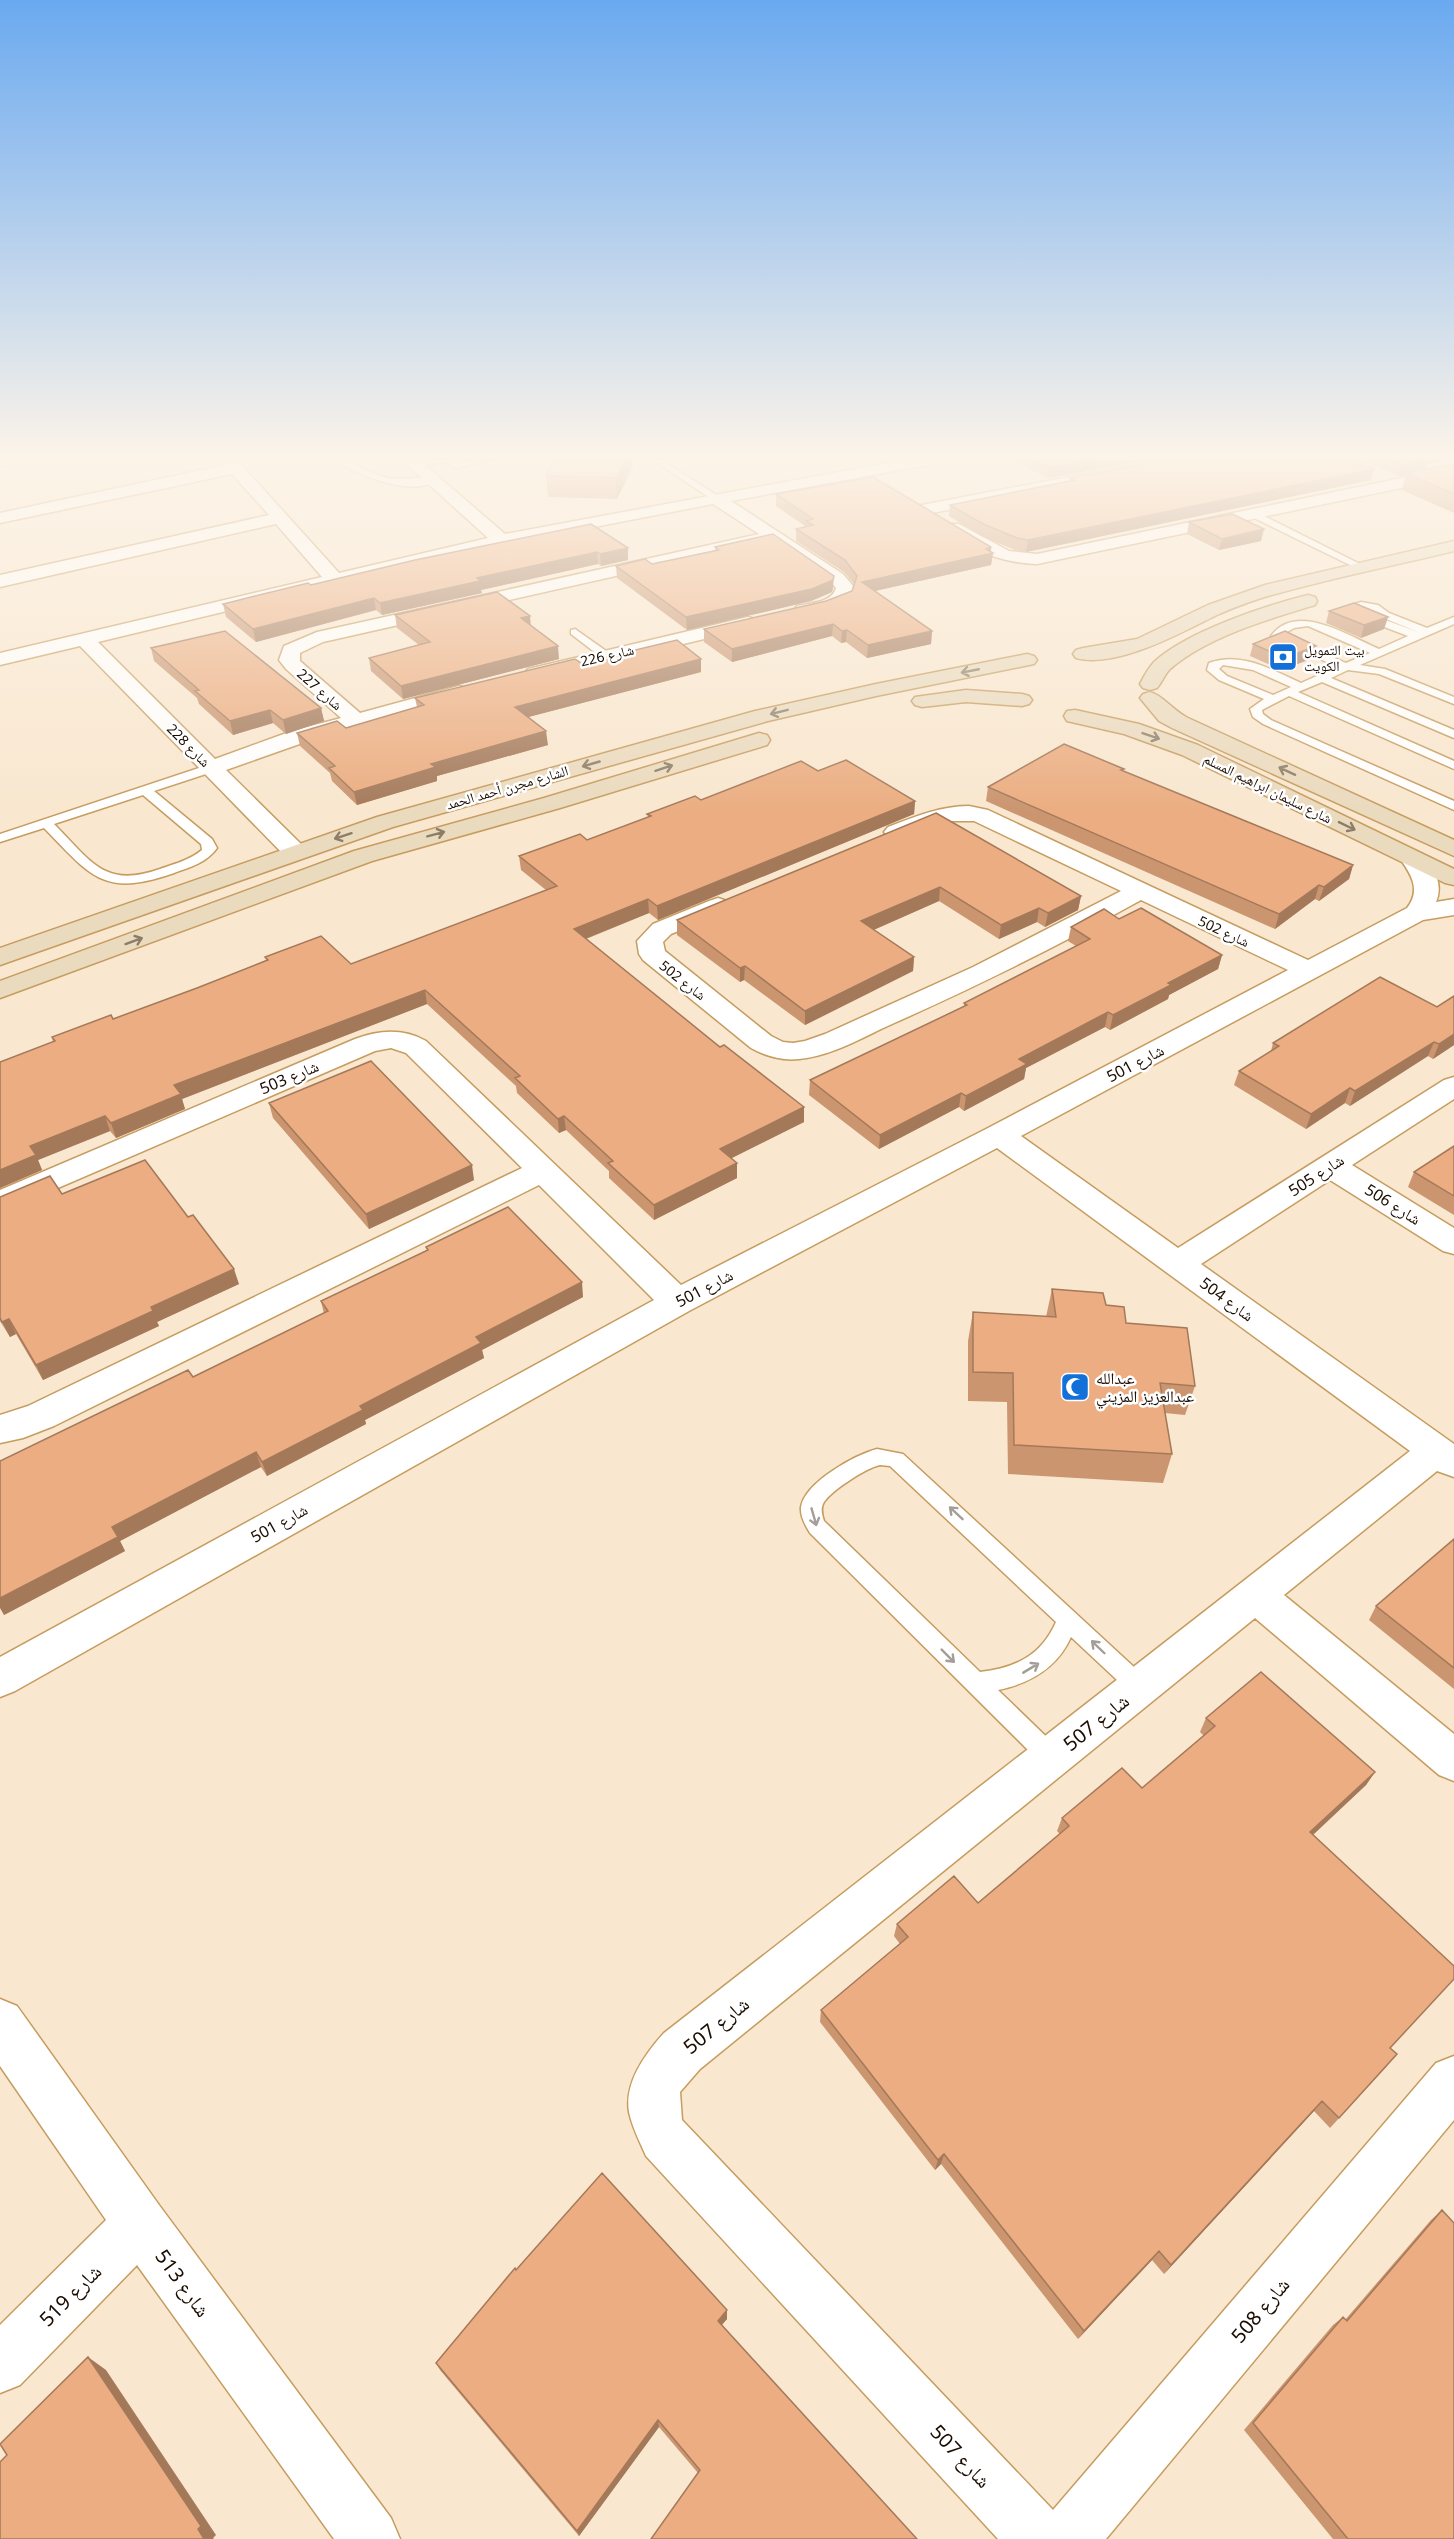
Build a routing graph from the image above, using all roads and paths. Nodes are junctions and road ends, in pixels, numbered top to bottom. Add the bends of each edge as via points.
1 (331, 578) edge
2 (581, 578) edge
3 (837, 578) edge
4 (1317, 578) edge
5 (1365, 586) dead end
6 (1343, 592) dead end
7 (1322, 597) dead end
8 (784, 615) edge
9 (762, 620) edge
10 (1454, 620) edge
11 (575, 632) dead end
12 (1424, 634) junction
13 (83, 638) junction
14 (1376, 654) junction
15 (604, 655) junction
16 (1054, 656) junction
17 (0, 659) edge
18 (1346, 667) junction
19 (1382, 671) junction
20 (514, 678) edge
21 (1322, 678) junction
22 (1142, 680) junction
23 (480, 687) edge
24 (1301, 687) junction
25 (1288, 692) junction
26 (1273, 699) junction
27 (1454, 700) edge
28 (1047, 709) junction
29 (355, 719) junction
30 (1454, 734) edge
31 (1454, 765) edge
32 (211, 768) junction
33 (145, 790) junction
34 (1454, 806) edge
35 (385, 822) junction
36 (46, 823) junction
37 (0, 838) edge
38 (877, 840) edge
39 (403, 843) junction
40 (1454, 849) edge
41 (295, 852) junction
42 (1411, 857) junction
43 (1454, 878) edge
44 (1140, 891) junction
45 (736, 898) edge
46 (1454, 907) edge
47 (1416, 913) junction
48 (72, 932) junction
49 (94, 956) junction
50 (0, 957) edge
51 (1309, 970) junction
52 (0, 990) edge
53 (1454, 1086) edge
54 (999, 1135) junction
55 (1331, 1166) junction
56 (544, 1170) junction
57 (0, 1202) edge
58 (1454, 1243) edge
59 (1178, 1263) junction
60 (677, 1302) junction
61 (0, 1429) edge
62 (1445, 1457) edge
63 (1256, 1595) junction
64 (1068, 1619) junction
65 (0, 1678) edge
66 (975, 1683) junction
67 (1140, 1687) junction
68 (1052, 1758) junction
69 (1454, 1761) edge
70 (0, 2023) edge
71 (1454, 2081) edge
72 (140, 2224) junction
73 (0, 2366) edge
74 (370, 2539) edge
75 (1039, 2539) edge
76 (1067, 2539) edge

1 - 13 street
2 - 29 street, شارع 227 via 306,641 291,650 292,665
3 - 8 street via 845,587 843,597
4 - 16 street, الشارع مجرن أحمد الحمد via 1243,598 1131,647
5 - 6 street
7 - 22 street via 1281,609 1197,645
9 - 15 street, شارع 226
10 - 12 lane
11 - 15 lane
12 - 12 lane via 1353,611 1351,608 1361,604 1374,607
12 - 14 lane
13 - 17 street
13 - 32 street, شارع 228
14 - 18 lane
14 - 18 lane via 1309,623 1300,623 1276,636
14 - 19 lane
15 - 20 street, شارع 226
16 - 22 street via 1113,660
16 - 28 street via 1016,666 1007,683 1012,692
16 -> 35 street, الشارع مجرن أحمد الحمد via 763,716
18 - 19 lane
18 - 21 lane
19 - 27 lane
21 - 24 lane
21 - 30 lane
22 - 28 street via 1139,706 1122,713 1100,716
40 -> 22 street, شارع سليمان ابراهيم المسلم via 1167,716
23 - 29 street
24 - 25 lane
24 - 26 lane via 1241,663 1221,661 1213,665 1213,670 1223,678
25 - 26 lane
25 - 31 lane
26 - 34 lane via 1256,709 1257,715
39 -> 28 street, الشارع مجرن أحمد الحمد via 863,713 948,697 985,696
28 -> 42 street, شارع سليمان ابراهيم المسلم via 1131,729 1190,750
29 - 32 street
32 - 33 lane
32 - 41 street, شارع 228
33 - 36 lane
33 - 36 lane via 207,842 208,852 148,879 119,883 100,875
35 - 39 street via 407,830 409,837
35 -> 41 street, الشارع مجرن أحمد الحمد
36 - 37 lane
38 - 44 street, شارع 502 via 938,815 971,813
49 -> 39 street, الشارع مجرن أحمد الحمد
41 - 48 street, الشارع مجرن أحمد الحمد
42 - 43 street, شارع سليمان ابراهيم المسلم
42 - 47 street via 1424,874 1428,889 1423,906
44 - 45 street, شارع 502 via 958,983 811,1049 793,1051 761,1042 658,960 650,948 650,941 662,929
44 - 51 street, شارع 502
46 - 47 street, شارع 501
47 - 51 street, شارع 501
48 - 49 street via 62,945 64,950
48 - 50 street, الشارع مجرن أحمد الحمد
49 - 52 street, الشارع مجرن أحمد الحمد
51 - 54 street, شارع 501
53 - 55 street, شارع 505
54 - 59 street, شارع 504
54 - 60 street, شارع 501
55 - 58 street, شارع 506
55 - 59 street, شارع 505
56 - 57 street, شارع 503 via 416,1047 386,1039 364,1045
56 - 60 street, شارع 503
56 - 61 street via 41,1416
59 - 62 street, شارع 504
60 - 65 street, شارع 501
62 - 63 street, شارع 507
63 - 67 street, شارع 507
63 - 69 street
66 -> 64 lane via 1003,1681 1027,1672 1047,1658 1061,1640
64 -> 66 lane via 897,1460 875,1458 822,1490 812,1502 817,1527
67 -> 64 lane
66 - 68 lane
67 - 68 street, شارع 507
68 - 75 street, شارع 507 via 682,2051 658,2081 653,2101 656,2121 676,2152
70 - 72 street, شارع 513
71 - 76 street, شارع 508
72 - 73 street, شارع 519
72 - 74 street, شارع 513

